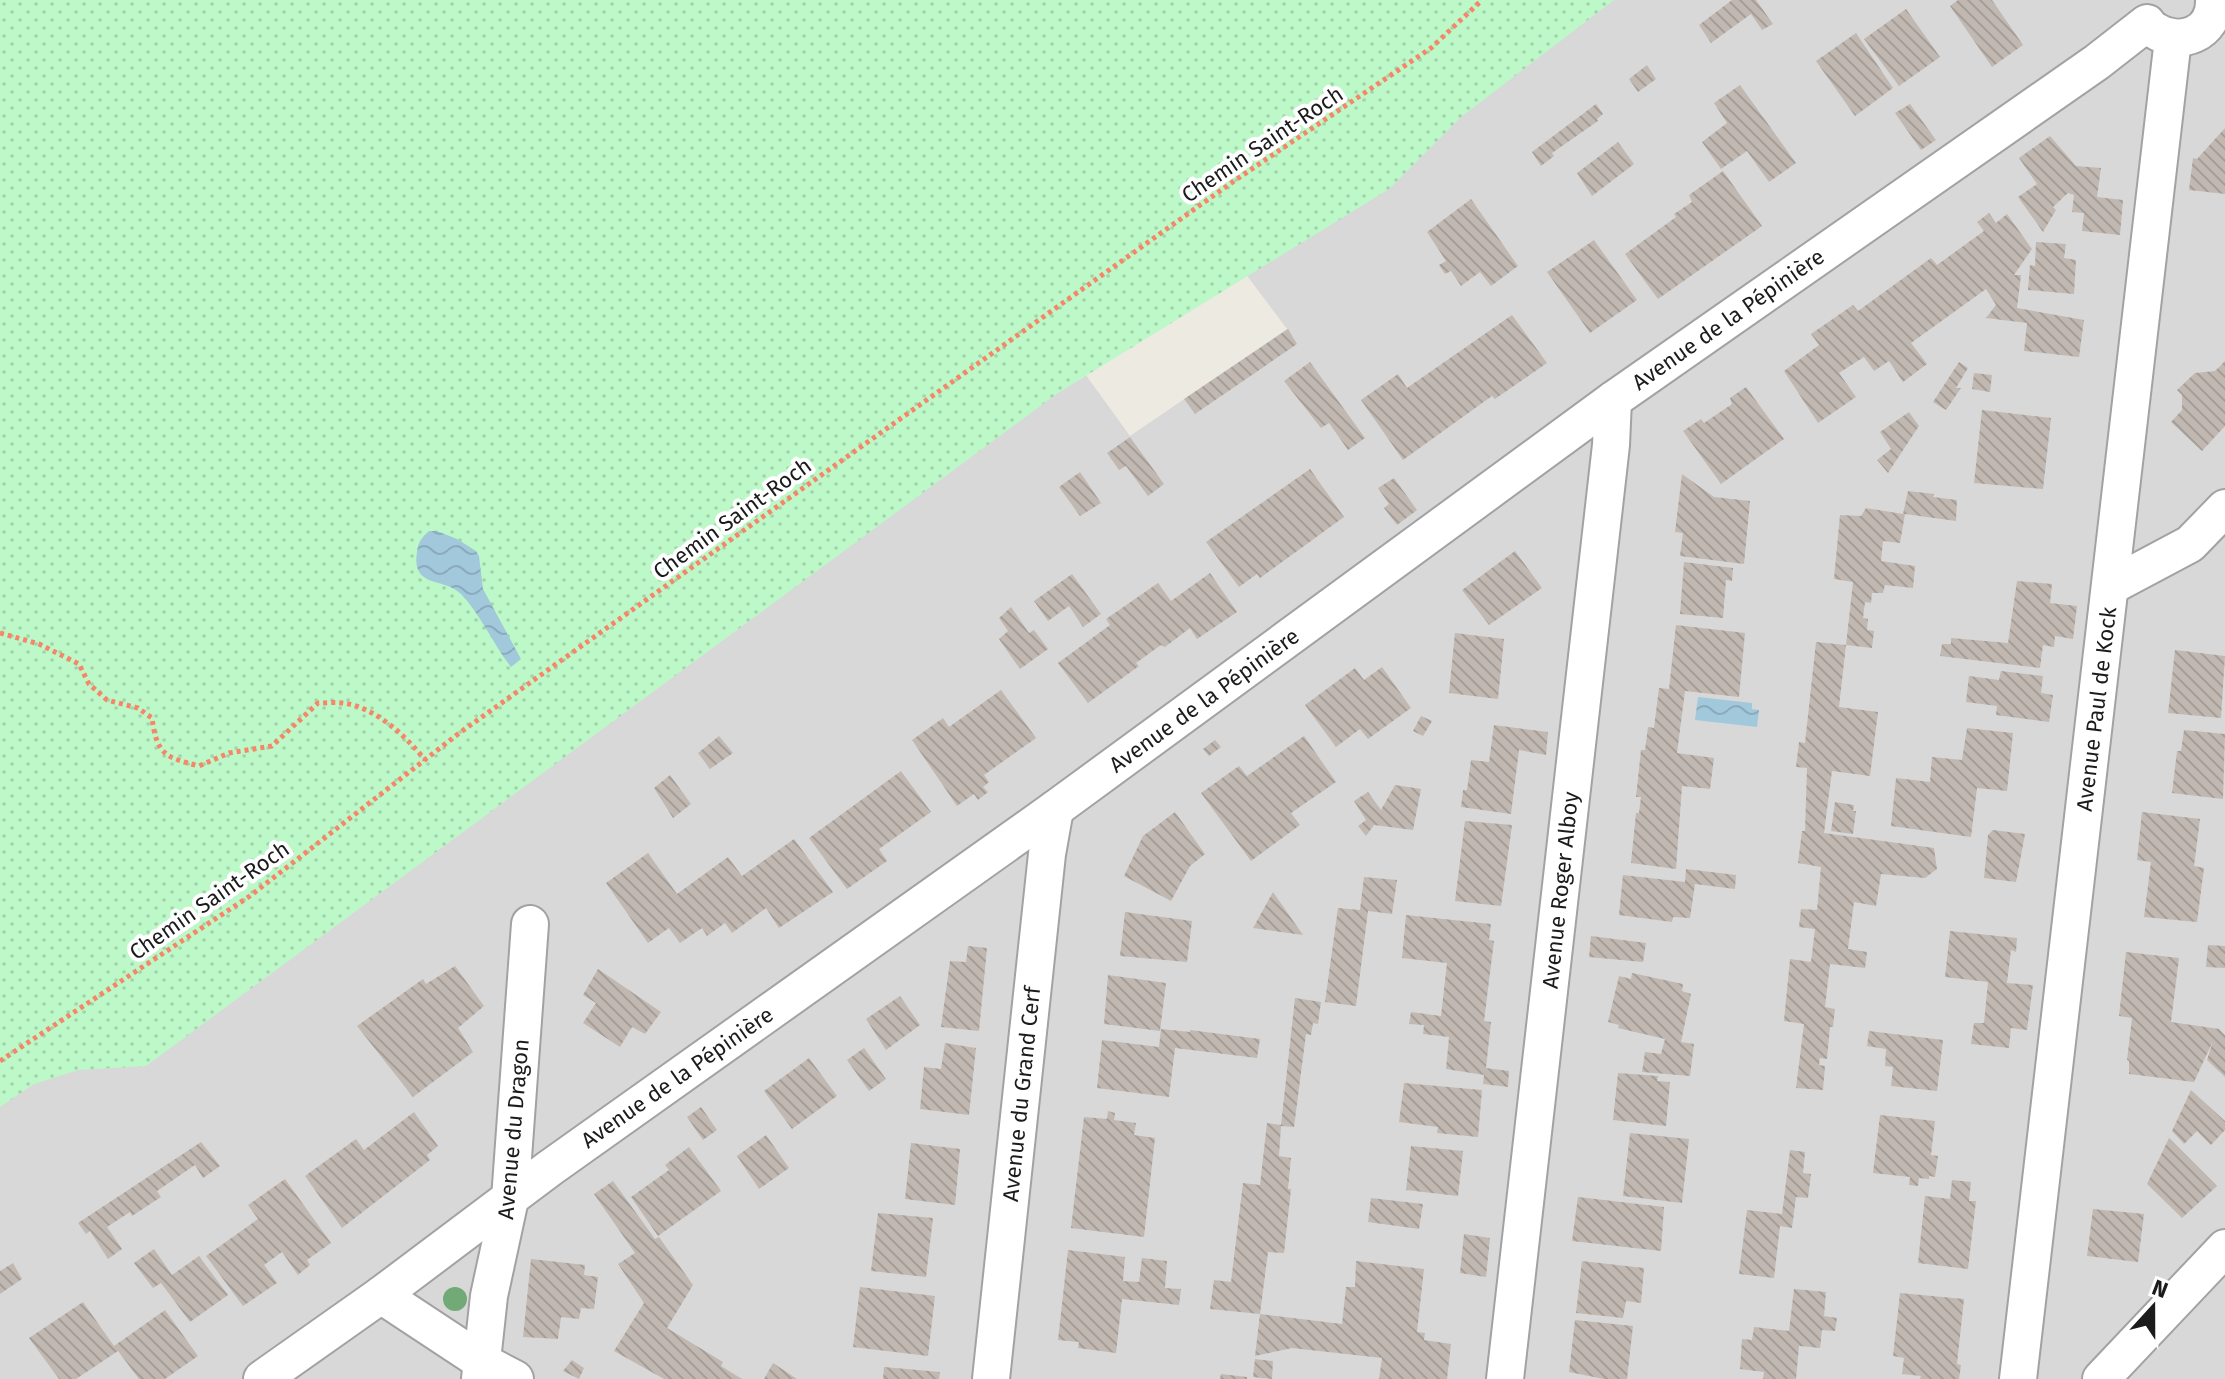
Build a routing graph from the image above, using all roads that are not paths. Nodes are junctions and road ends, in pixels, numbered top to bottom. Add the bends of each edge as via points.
1 (2184, 22) edge
2 (1613, 400) junction
3 (2225, 508) edge
4 (2111, 586) junction
5 (1055, 809) junction
6 (530, 924) dead end
7 (510, 1199) junction
8 (2225, 1248) edge
9 (381, 1295) junction
10 (480, 1370) edge
11 (262, 1379) edge
12 (515, 1379) edge
13 (991, 1379) edge
14 (1505, 1379) edge
15 (2018, 1379) edge
16 (2101, 1379) edge

1 - 2 street, Avenue de la Pépinière via 2084,71
1 - 4 street, Avenue Paul de Kock
2 - 5 street, Avenue de la Pépinière
2 - 14 street, Avenue Roger Alboy
3 - 4 street via 2190,544
4 - 15 street, Avenue Paul de Kock
5 - 7 street, Avenue de la Pépinière
5 - 13 street, Avenue du Grand Cerf
6 - 7 street, Avenue du Dragon
7 - 9 street, Avenue de la Pépinière
7 - 10 street, Avenue du Dragon
8 - 16 street
9 - 10 street
9 - 11 street, Avenue de la Pépinière
10 - 12 street

